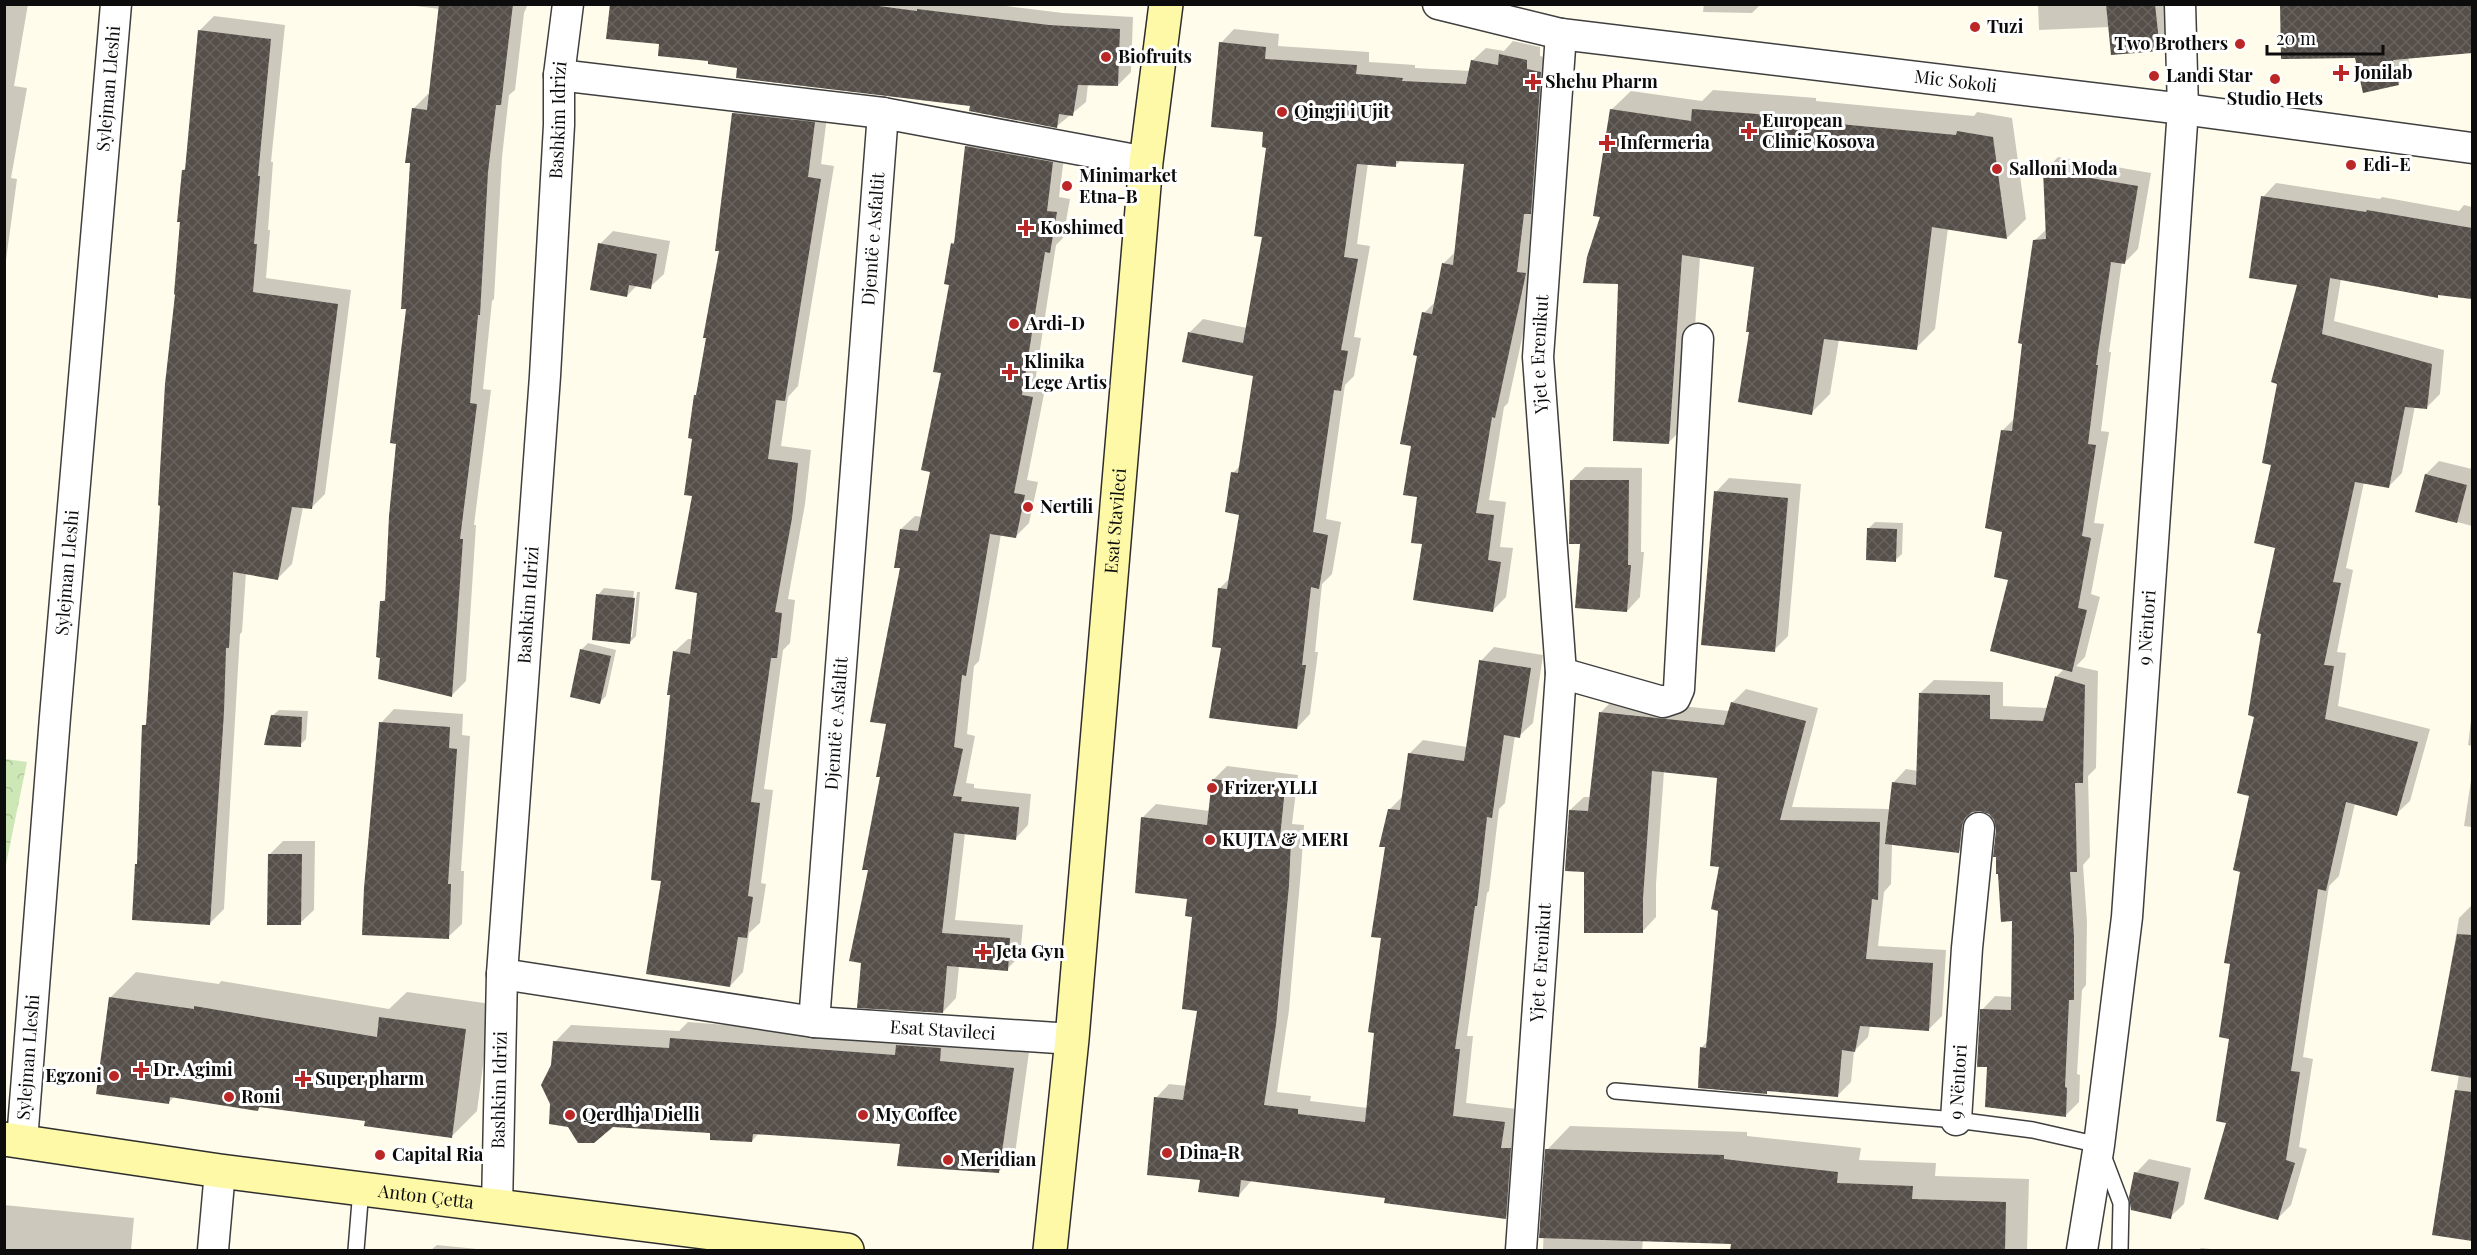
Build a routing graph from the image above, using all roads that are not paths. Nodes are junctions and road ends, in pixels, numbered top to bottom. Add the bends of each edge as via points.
1 (116, 4) edge
2 (568, 4) edge
3 (1166, 4) edge
4 (1438, 4) edge
5 (2180, 4) edge
6 (1562, 34) junction
7 (559, 75) junction
8 (2183, 110) junction
9 (883, 112) junction
10 (2472, 148) edge
11 (1146, 162) junction
12 (1698, 339) dead end
13 (1561, 674) junction
14 (1979, 828) dead end
15 (502, 974) junction
16 (814, 1022) junction
17 (1071, 1039) junction
18 (1615, 1091) dead end
19 (1956, 1120) junction
20 (13, 1140) edge
21 (2099, 1144) junction
22 (220, 1171) junction
23 (361, 1189) junction
24 (497, 1207) junction
25 (213, 1251) edge
26 (356, 1251) edge
27 (847, 1251) edge
28 (1050, 1251) edge
29 (1521, 1251) edge
30 (2082, 1251) edge
31 (2120, 1251) edge

1 - 20 street, Sylejman Lleshi via 55,717
2 - 7 street, Bashkim Idrizi
3 - 11 street, Esat Stavileci
4 - 6 street, Mic Sokoli
5 - 8 street, 9 Nëntori
6 - 8 street, Mic Sokoli
6 - 13 street, Yjet e Erenikut via 1538,357
7 - 9 street
7 - 15 street, Bashkim Idrizi via 560,125 545,376
8 - 10 street, Mic Sokoli
8 - 21 street, 9 Nëntori via 2127,917
9 - 11 street
9 - 16 street, Djemtë e Asfaltit
11 - 17 street, Esat Stavileci
12 - 13 street via 1676,698 1663,702
13 - 29 street, Yjet e Erenikut
14 - 19 street, 9 Nëntori
15 - 16 street
15 - 24 street, Bashkim Idrizi
16 - 17 street, Esat Stavileci
17 - 28 street, Esat Stavileci
18 - 19 lane
19 - 21 lane, 9 Nëntori
20 - 22 street, Anton Çetta
21 - 30 street, 9 Nëntori
21 - 31 lane via 2121,1203
22 - 23 street, Anton Çetta
22 - 25 street
23 - 24 street, Anton Çetta
23 - 26 lane
24 - 27 street, Anton Çetta

